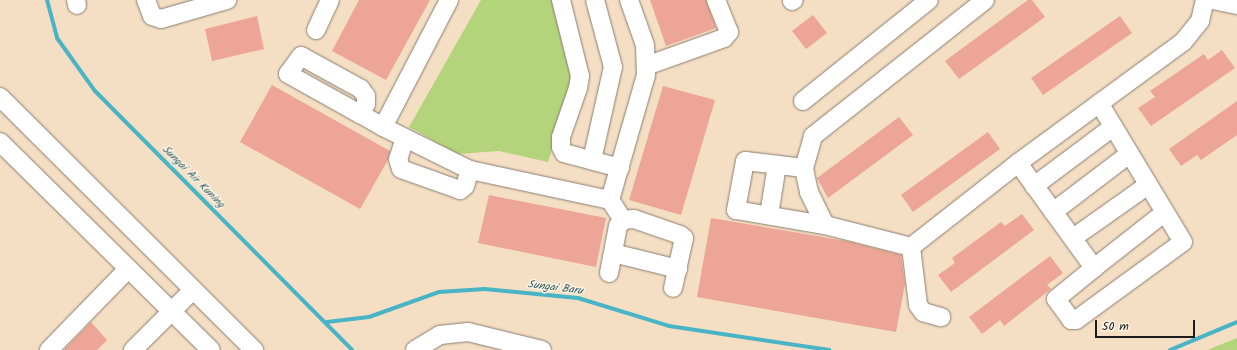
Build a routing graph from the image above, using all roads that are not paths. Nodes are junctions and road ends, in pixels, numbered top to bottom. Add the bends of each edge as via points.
1 (146, 0) edge
2 (227, 0) edge
3 (329, 0) edge
4 (449, 0) edge
5 (561, 0) edge
6 (595, 0) edge
7 (629, 0) edge
8 (716, 0) edge
9 (929, 0) edge
10 (985, 0) edge
11 (1205, 0) edge
12 (1213, 0) edge
13 (1237, 4) edge
14 (316, 30) dead end
15 (646, 66) junction
16 (0, 97) edge
17 (803, 101) dead end
18 (1099, 103) junction
19 (360, 114) dead end
20 (383, 127) junction
21 (1114, 127) junction
22 (405, 138) junction
23 (0, 142) edge
24 (1129, 154) junction
25 (592, 160) junction
26 (1018, 163) junction
27 (777, 165) junction
28 (620, 168) junction
29 (804, 168) junction
30 (470, 170) junction
31 (1148, 185) junction
32 (1034, 186) junction
33 (610, 200) junction
34 (1053, 212) junction
35 (1164, 213) junction
36 (769, 215) junction
37 (623, 220) junction
38 (825, 225) junction
39 (1072, 238) junction
40 (911, 247) junction
41 (613, 253) junction
42 (1094, 268) junction
43 (128, 269) junction
44 (678, 269) junction
45 (610, 273) dead end
46 (673, 288) dead end
47 (193, 290) junction
48 (171, 311) junction
49 (941, 317) dead end
50 (49, 350) edge
51 (133, 350) edge
52 (211, 350) edge
53 (254, 350) edge
54 (415, 350) edge
55 (542, 350) edge

1 - 2 lane via 152,16 161,19
3 - 14 lane
4 - 20 lane
5 - 25 lane via 580,76 561,137 561,147 564,152
6 - 25 lane via 613,67
7 - 15 lane via 645,45
8 - 15 lane via 729,32 724,38
9 - 17 lane
10 - 29 lane via 812,136
11 - 18 lane via 1200,21 1183,42
12 - 13 lane
15 - 28 lane via 646,75
16 - 47 lane
18 - 21 lane
18 - 26 lane
19 - 20 lane
20 - 22 lane
21 - 24 lane
21 - 32 lane
22 - 30 lane
22 - 30 lane via 398,159 401,169 460,190 465,186
23 - 43 lane
24 - 31 lane
24 - 34 lane
25 - 28 lane
26 - 32 lane
26 - 40 lane
27 - 29 lane
27 - 36 lane
27 - 36 lane via 746,161 736,210
28 - 33 lane
29 - 38 lane via 809,192
30 - 33 lane
31 - 35 lane
31 - 39 lane
32 - 34 lane
33 - 37 lane
34 - 39 lane
35 - 42 lane
35 - 42 lane via 1183,242 1076,320 1071,320 1056,299
36 - 38 lane
37 - 41 lane via 618,226
37 - 44 lane via 634,219 680,235 685,242
38 - 40 lane
39 - 42 lane
40 - 49 lane via 918,305 923,312
41 - 44 lane
41 - 45 lane
43 - 48 lane
43 - 50 lane
44 - 46 lane
47 - 48 lane
47 - 53 lane
48 - 51 lane
48 - 52 lane
54 - 55 lane via 440,335 468,332

